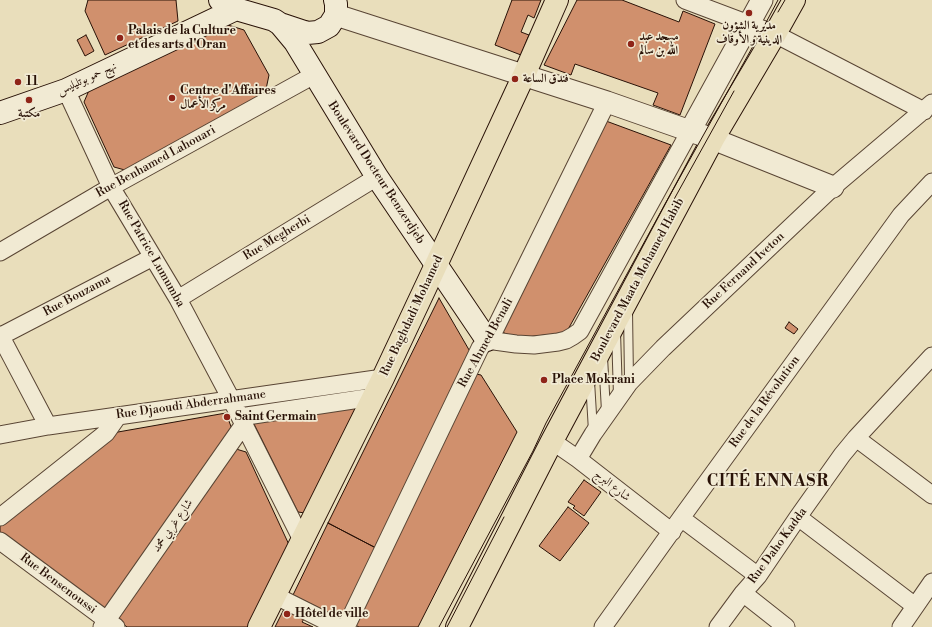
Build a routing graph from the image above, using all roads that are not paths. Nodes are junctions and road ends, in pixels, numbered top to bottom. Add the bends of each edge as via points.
1 (557, 0) edge
2 (685, 0) edge
3 (762, 0) edge
4 (794, 0) edge
5 (228, 5) edge
6 (335, 8) edge
7 (280, 24) junction
8 (748, 25) junction
9 (775, 34) junction
10 (314, 74) junction
11 (524, 75) junction
12 (66, 90) junction
13 (607, 102) junction
14 (928, 107) edge
15 (0, 113) edge
16 (690, 131) junction
17 (714, 139) junction
18 (377, 177) junction
19 (932, 182) edge
20 (111, 187) junction
21 (833, 187) junction
22 (0, 252) edge
23 (152, 257) junction
24 (436, 265) junction
25 (178, 299) junction
26 (628, 299) junction
27 (616, 322) junction
28 (0, 335) edge
29 (487, 340) junction
30 (603, 346) junction
31 (932, 356) edge
32 (590, 370) junction
33 (383, 378) junction
34 (629, 383) junction
35 (373, 397) junction
36 (618, 398) junction
37 (232, 399) junction
38 (118, 416) junction
39 (606, 416) junction
40 (242, 421) junction
41 (48, 426) junction
42 (593, 434) junction
43 (0, 435) edge
44 (856, 438) junction
45 (552, 442) junction
46 (578, 459) junction
47 (932, 495) edge
48 (0, 517) edge
49 (798, 517) junction
50 (681, 518) junction
51 (672, 532) junction
52 (302, 540) junction
53 (0, 541) edge
54 (758, 576) junction
55 (932, 582) edge
56 (743, 593) junction
57 (274, 595) junction
58 (915, 606) junction
59 (108, 625) edge
60 (259, 627) edge
61 (338, 627) edge
62 (346, 627) edge
63 (457, 627) edge
64 (603, 627) edge
65 (718, 627) edge
66 (786, 627) edge
67 (901, 627) edge

1 - 11 main road, Rue Baghdadi Mohamed
2 - 8 street
3 - 8 street
4 - 9 main road, Boulevard Maata Mohamed Habib
5 - 7 main road
5 - 12 main road, نهج حمو بوتليليس
6 - 7 main road via 329,26 318,32 307,33
6 - 11 street
7 - 10 main road, Boulevard Docteur Benzerdjeb via 295,42
8 - 9 street
8 - 16 street
9 - 14 street
9 - 17 main road, Boulevard Maata Mohamed Habib
10 - 18 main road, Boulevard Docteur Benzerdjeb
10 - 20 street, Rue Benhamed Lahouari
11 - 13 street
11 - 24 main road, Rue Baghdadi Mohamed
12 - 15 main road, نهج حمو بوتليليس
12 - 20 street, Rue Patrice Lumumba
13 - 16 street
13 - 29 street, Rue Ahmed Benali via 495,329
14 - 21 street, Rue Fernand Iveton
16 - 17 street
16 - 29 street via 580,331 566,340 534,345
17 - 21 street
17 - 26 main road, Boulevard Maata Mohamed Habib
18 - 24 main road, Boulevard Docteur Benzerdjeb
18 - 25 street, Rue Megherbi
19 - 50 street, Rue de la Révolution via 901,215
20 - 22 street, Rue Benhamed Lahouari
20 - 23 street, Rue Patrice Lumumba
21 - 34 street, Rue Fernand Iveton
23 - 25 street, Rue Patrice Lumumba
23 - 28 street, Rue Bouzama
24 - 29 main road, Boulevard Docteur Benzerdjeb
24 - 33 main road, Rue Baghdadi Mohamed
25 - 37 street, Rue Patrice Lumumba
26 - 27 main road, Boulevard Maata Mohamed Habib
26 - 34 lane
27 - 30 main road, Boulevard Maata Mohamed Habib
27 - 36 lane
28 - 41 street
29 - 62 street, Rue Ahmed Benali via 480,348
30 - 32 main road, Boulevard Maata Mohamed Habib
30 - 39 lane
31 - 44 street, Rue Daho Kadda
32 - 42 lane
32 - 45 main road, Boulevard Maata Mohamed Habib
33 - 35 main road, Rue Baghdadi Mohamed
33 - 37 street, Rue Djaoudi Abderrahmane
34 - 36 street, Rue Fernand Iveton
35 - 40 street
35 - 52 main road, Rue Baghdadi Mohamed
36 - 39 street, Rue Fernand Iveton
37 - 38 street, Rue Djaoudi Abderrahmane
37 - 40 street, Rue Patrice Lumumba
38 - 41 street, Rue Djaoudi Abderrahmane
38 - 48 street via 106,433
39 - 42 street, Rue Fernand Iveton
40 - 52 street, Rue Patrice Lumumba
40 - 59 street, شارع غربي محمد
41 - 43 street, Rue Djaoudi Abderrahmane
42 - 46 street, Rue Fernand Iveton
44 - 47 street
44 - 49 street, Rue Daho Kadda
45 - 46 street, شارع البرج
45 - 63 main road, Boulevard Maata Mohamed Habib
46 - 51 street, شارع البرج
49 - 54 street, Rue Daho Kadda
49 - 58 street
50 - 51 street, Rue de la Révolution
50 - 54 street
51 - 64 street, Rue de la Révolution
52 - 57 main road, Rue Baghdadi Mohamed
53 - 59 street, Rue Bensenoussi
54 - 56 street, Rue Daho Kadda
55 - 58 street
56 - 65 street, Rue Daho Kadda
56 - 66 street
57 - 60 main road, Rue Baghdadi Mohamed
57 - 61 street
58 - 67 street

